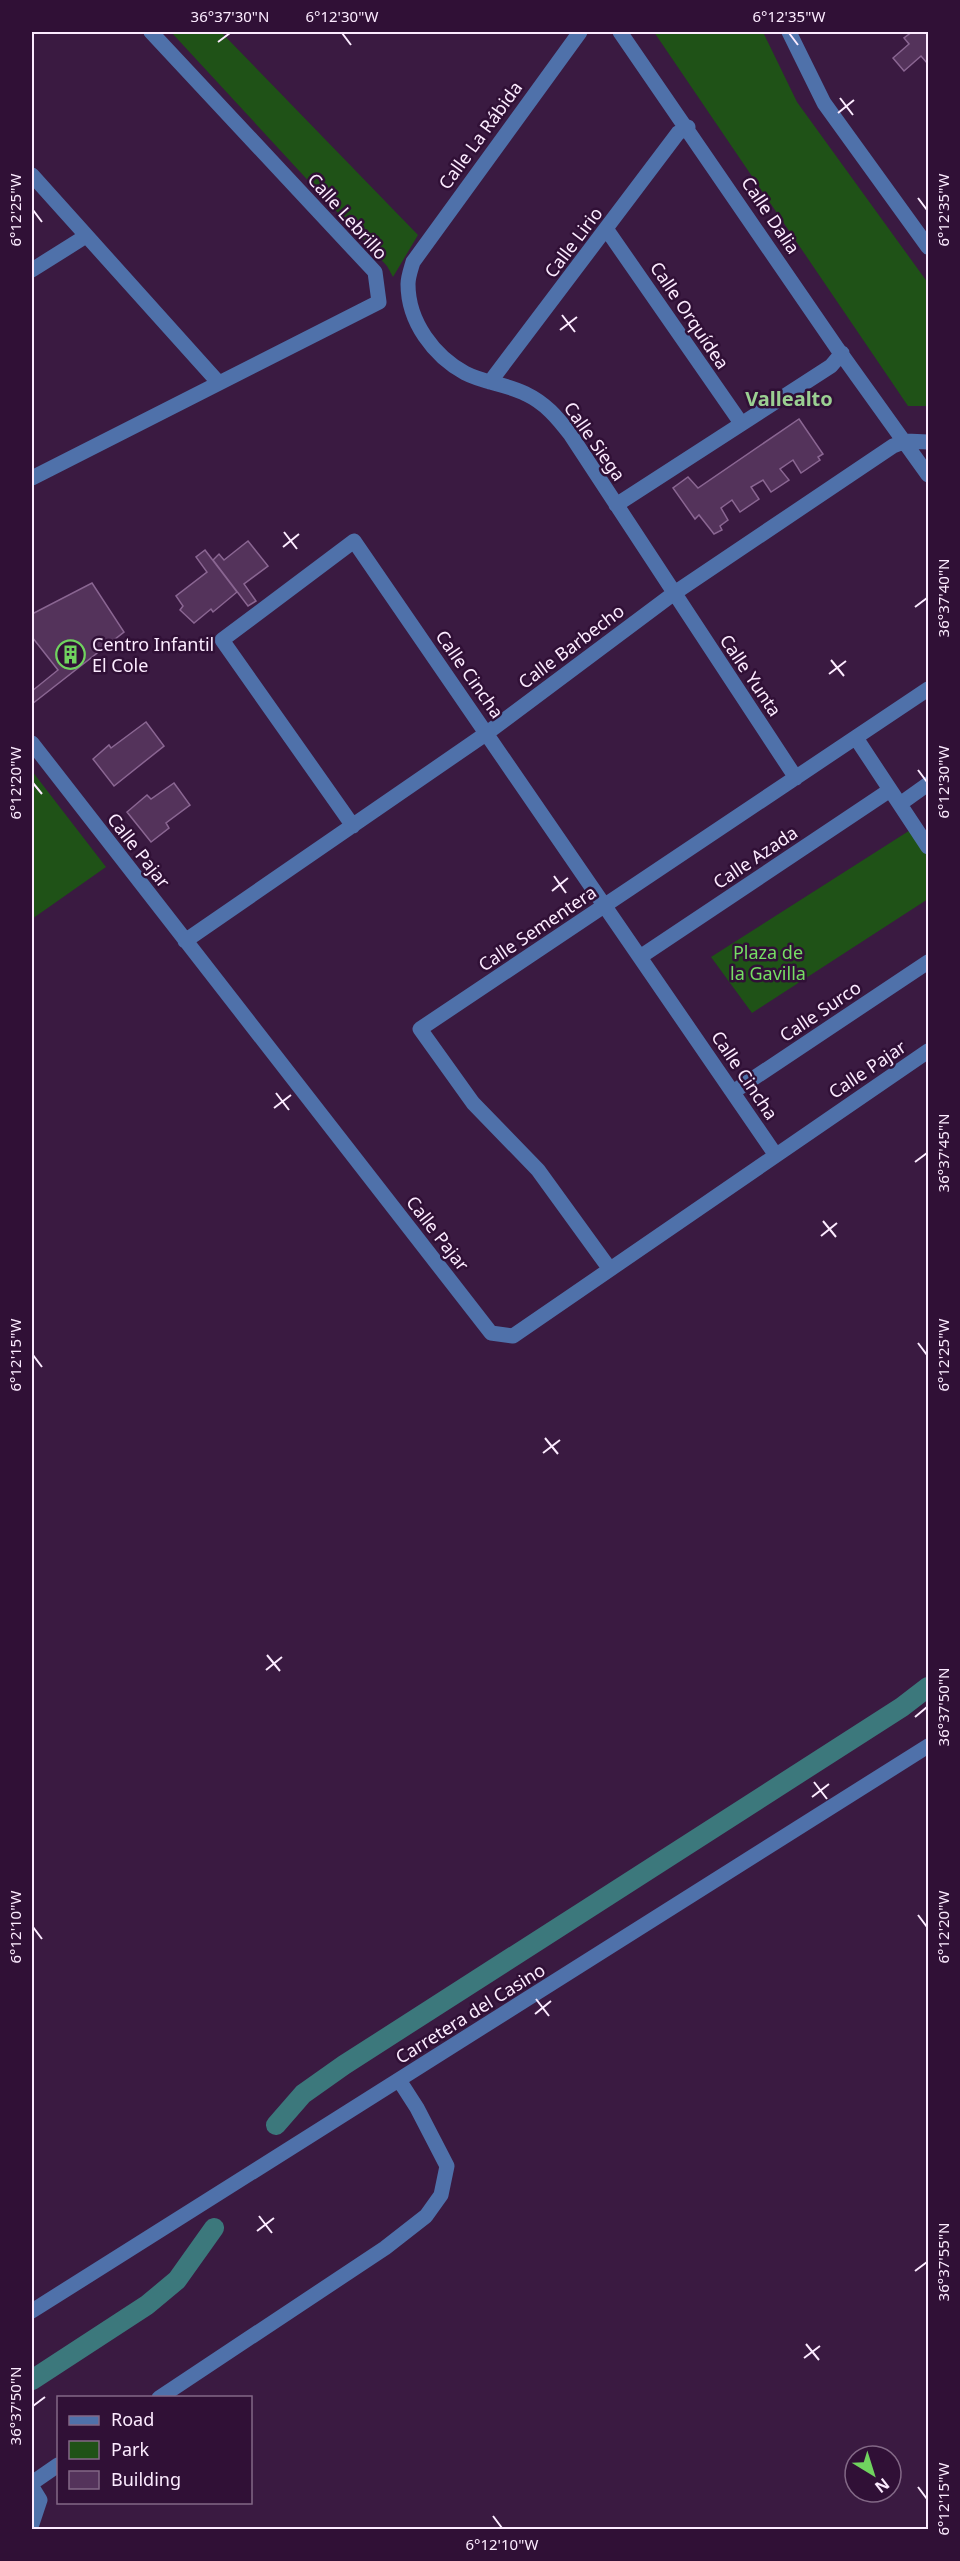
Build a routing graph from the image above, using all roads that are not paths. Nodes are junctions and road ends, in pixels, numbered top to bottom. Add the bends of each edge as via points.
1 (151, 32) edge
2 (580, 32) edge
3 (620, 32) edge
4 (789, 32) edge
5 (688, 127) junction
6 (32, 175) edge
7 (607, 230) junction
8 (86, 236) junction
9 (928, 247) edge
10 (412, 262) joint
11 (32, 270) edge
12 (842, 353) junction
13 (218, 382) junction
14 (490, 382) junction
15 (741, 423) junction
16 (906, 441) junction
17 (928, 442) edge
18 (928, 475) edge
19 (32, 478) edge
20 (616, 505) junction
21 (673, 594) junction
22 (928, 689) edge
23 (487, 733) junction
24 (856, 738) junction
25 (32, 743) edge
26 (796, 778) junction
27 (928, 784) edge
28 (890, 790) junction
29 (900, 804) junction
30 (353, 825) junction
31 (928, 847) edge
32 (605, 905) junction
33 (185, 941) junction
34 (640, 957) junction
35 (928, 962) edge
36 (928, 1051) edge
37 (733, 1092) junction
38 (775, 1154) junction
39 (609, 1268) junction
40 (928, 1746) edge
41 (399, 2080) junction
42 (32, 2311) edge
43 (161, 2396) edge
44 (57, 2466) edge
45 (32, 2485) edge
46 (32, 2524) edge

1 - 13 street, Calle Lebrillo via 375,272 379,302
2 - 10 street, Calle La Rábida
3 - 5 street, Calle Dalia
4 - 9 street via 824,103
5 - 7 street, Calle Lirio via 678,133
5 - 12 street, Calle Dalia
6 - 8 street
7 - 14 street, Calle Lirio
7 - 15 street, Calle Orquídea
8 - 11 street
8 - 13 street
10 - 14 street, Calle Siega via 407,284 412,310 426,340 466,373
12 - 15 street via 831,366
12 - 16 street, Calle Dalia
13 - 19 street, Calle Lebrillo
14 - 20 street, Calle Siega via 525,393 552,411
15 - 20 street
16 - 17 street
16 - 18 street, Calle Dalia
16 - 21 street, Calle Barbecho
20 - 21 street, Calle Siega
21 - 23 street, Calle Barbecho
21 - 26 street, Calle Yunta
22 - 24 street, Calle Sementera
23 - 30 street, Calle Barbecho
23 - 30 street, Calle Cincha via 354,541 222,640
23 - 32 street, Calle Cincha
24 - 26 street, Calle Sementera
24 - 28 street
25 - 33 street, Calle Pajar
26 - 32 street, Calle Sementera
27 - 29 street
28 - 29 street
28 - 34 street, Calle Azada
29 - 31 street
30 - 33 street, Calle Barbecho
32 - 34 street, Calle Cincha
32 - 39 street, Calle Sementera via 420,1029 473,1103 538,1170
33 - 39 street, Calle Pajar via 491,1333 513,1336
34 - 37 street, Calle Cincha
35 - 37 street, Calle Surco
36 - 38 street, Calle Pajar
37 - 38 street, Calle Cincha
38 - 39 street, Calle Pajar
40 - 41 street, Carretera del Casino
41 - 42 street, Carretera del Casino
41 - 43 street via 447,2166 441,2195 426,2216 385,2248
44 - 45 street
45 - 46 street via 40,2500

